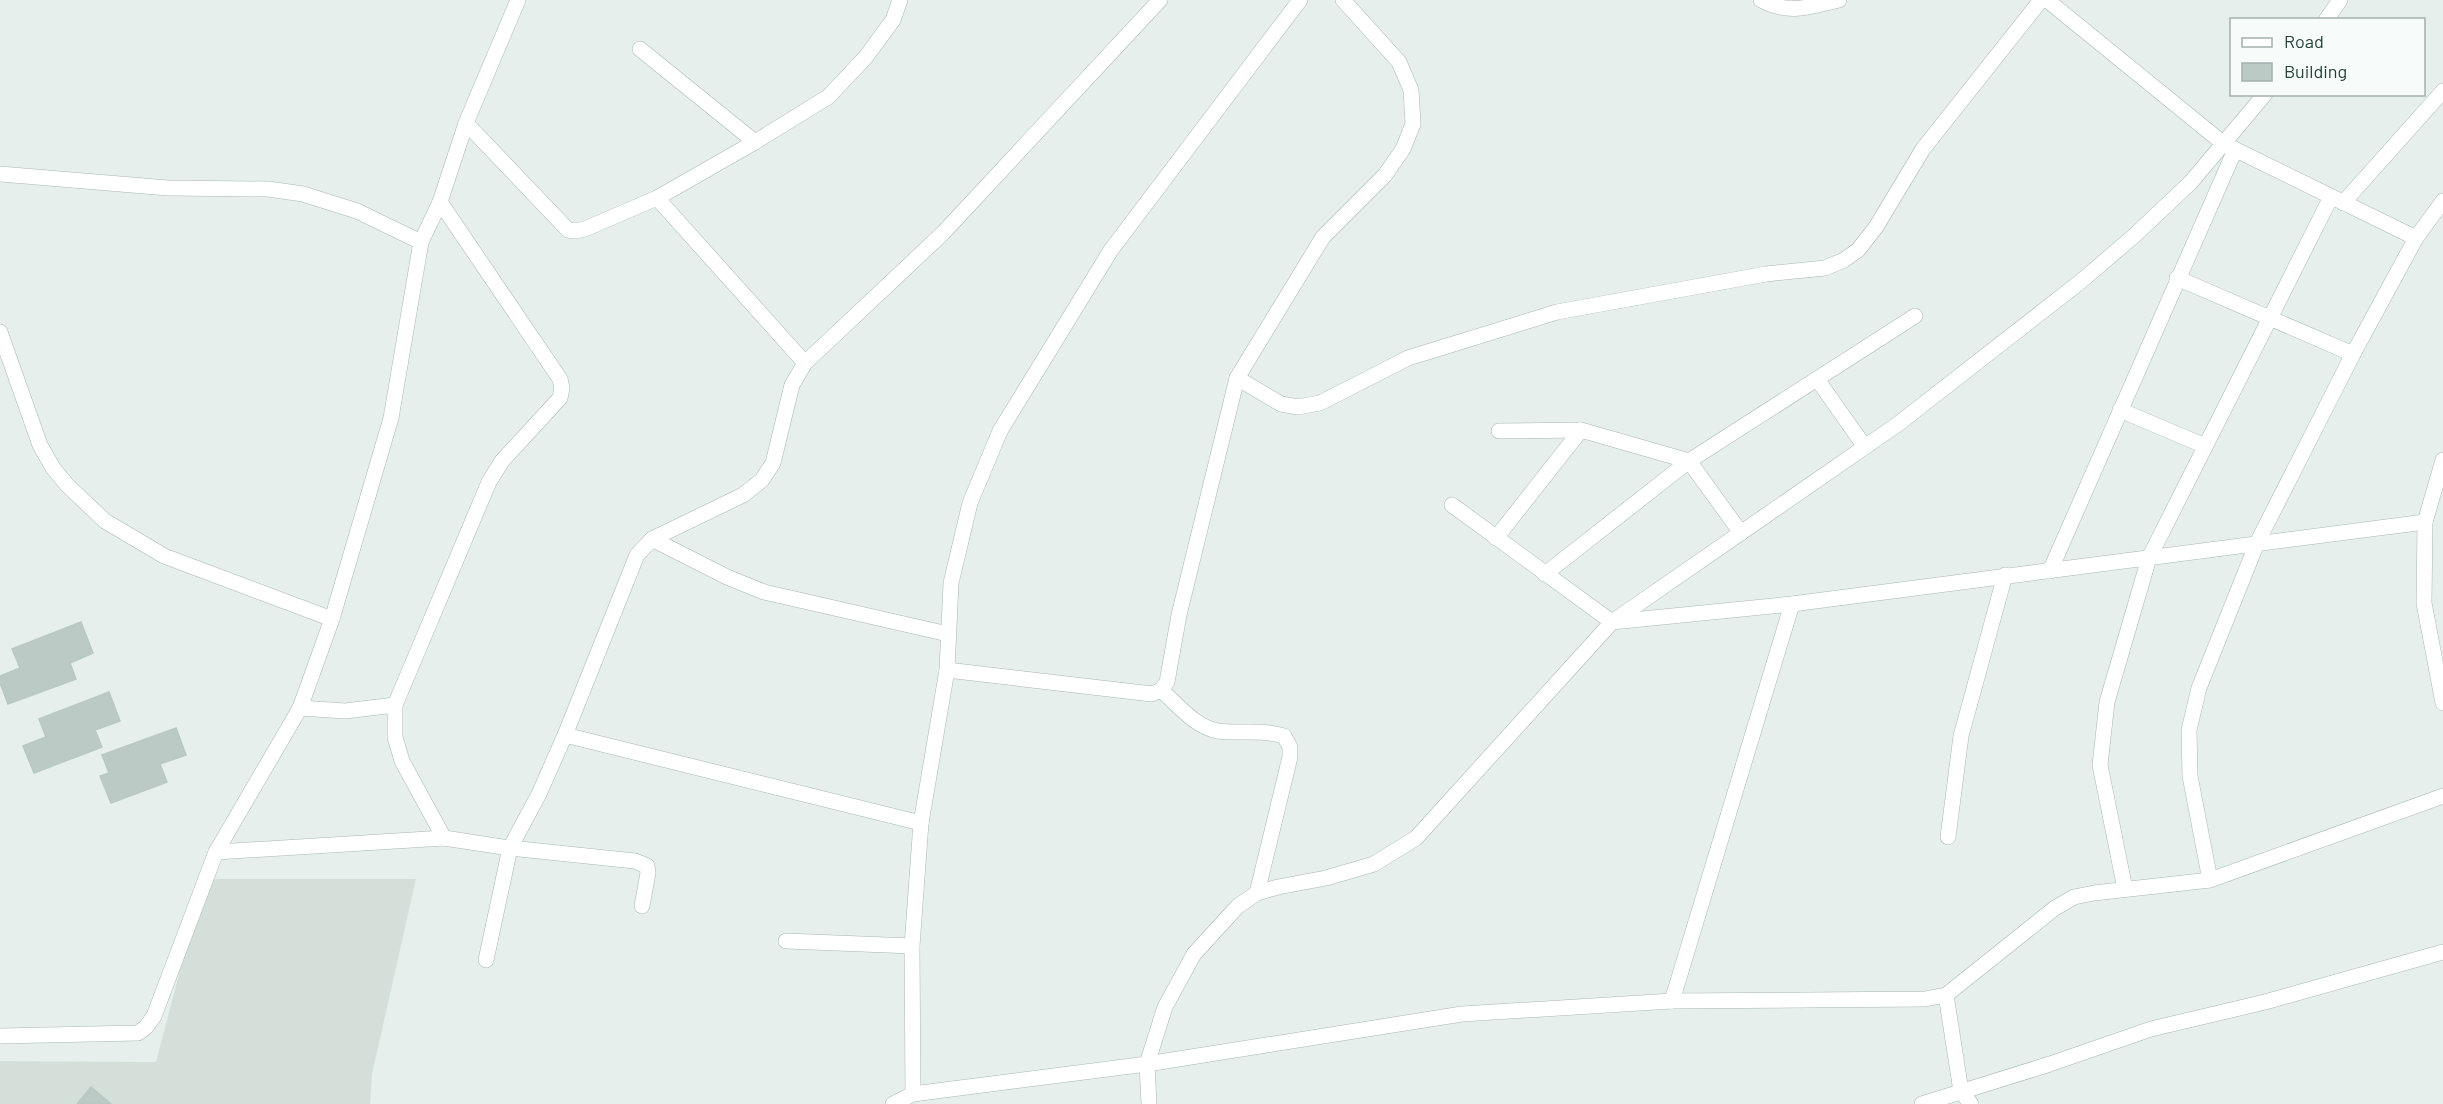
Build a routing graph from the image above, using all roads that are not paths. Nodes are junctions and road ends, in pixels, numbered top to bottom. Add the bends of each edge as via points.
1 (518, 0) edge
2 (900, 0) edge
3 (1160, 0) edge
4 (1300, 0) edge
5 (1343, 0) edge
6 (1761, 0) edge
7 (1839, 0) edge
8 (2041, 0) edge
9 (2047, 0) edge
10 (2340, 0) edge
11 (2327, 18) edge
12 (640, 49) dead end
13 (2443, 91) edge
14 (2264, 96) edge
15 (466, 123) junction
16 (755, 142) junction
17 (2229, 147) junction
18 (0, 174) edge
19 (657, 198) junction
20 (2337, 200) junction
21 (2443, 201) edge
22 (440, 202) junction
23 (2416, 238) junction
24 (421, 242) junction
25 (2177, 278) junction
26 (1915, 316) dead end
27 (2270, 318) junction
28 (0, 332) edge
29 (2353, 354) junction
30 (806, 363) junction
31 (1237, 378) junction
32 (1817, 379) junction
33 (2120, 411) junction
34 (1581, 430) junction
35 (1500, 431) dead end
36 (2205, 446) junction
37 (1865, 447) junction
38 (2443, 460) edge
39 (1689, 461) junction
40 (1452, 505) dead end
41 (2425, 522) junction
42 (1741, 533) junction
43 (1496, 537) junction
44 (652, 539) junction
45 (2257, 543) junction
46 (2149, 558) junction
47 (2050, 571) junction
48 (1545, 574) junction
49 (2005, 575) junction
50 (1792, 604) junction
51 (332, 618) junction
52 (1612, 622) junction
53 (948, 634) junction
54 (2439, 659) edge
55 (947, 670) junction
56 (1161, 690) junction
57 (2443, 703) edge
58 (395, 705) junction
59 (300, 708) junction
60 (566, 735) junction
61 (2443, 796) edge
62 (921, 823) junction
63 (1948, 837) dead end
64 (444, 838) junction
65 (510, 849) junction
66 (216, 852) junction
67 (2210, 880) junction
68 (2125, 889) junction
69 (1257, 893) junction
70 (642, 906) dead end
71 (786, 941) dead end
72 (912, 946) junction
73 (2443, 952) edge
74 (486, 960) dead end
75 (1946, 995) junction
76 (1672, 1001) junction
77 (0, 1036) edge
78 (1147, 1064) junction
79 (913, 1094) junction
80 (1966, 1098) edge
81 (893, 1104) edge
82 (1149, 1104) edge
83 (1922, 1104) edge

1 - 15 street
2 - 16 street via 893,20 865,58 828,97
3 - 30 street via 942,233
4 - 53 street via 1111,250 1000,431 970,503 951,583
5 - 31 street via 1399,62 1411,90 1413,124 1403,149 1384,175 1323,237
6 - 7 street via 1798,10
8 - 31 street via 1923,149 1876,227 1858,250 1844,260 1825,268 1766,274 1557,312 1408,358 1320,403 1281,404
9 - 17 street
10 - 11 street
12 - 16 street
13 - 20 street
14 - 17 street
15 - 19 street via 568,230 585,229
15 - 22 street
16 - 19 street
17 - 20 street
17 - 25 street
17 - 37 street via 2080,282
18 - 24 street via 303,194 357,211
19 - 30 street
20 - 23 street
20 - 27 street
21 - 23 street
22 - 24 street
22 - 58 street via 560,379 562,388 560,398 502,461 489,482
23 - 29 street
24 - 51 street via 391,418
25 - 27 street
25 - 33 street
26 - 32 street
27 - 29 street
27 - 36 street
28 - 51 street via 40,445 68,486 105,521 164,556
29 - 45 street
30 - 44 street via 792,385 773,463 762,480 743,495
31 - 56 street via 1179,615 1167,682
32 - 37 street
32 - 39 street
33 - 36 street
33 - 47 street
34 - 35 street
34 - 39 street
34 - 43 street
36 - 46 street
37 - 42 street
38 - 41 street
39 - 42 street
39 - 48 street
40 - 43 street
41 - 45 street
41 - 54 street via 2424,603
42 - 52 street
43 - 48 street
44 - 53 street via 764,592
44 - 60 street via 637,555
45 - 46 street
45 - 67 street via 2199,688 2189,730 2190,776
46 - 47 street
46 - 68 street via 2108,702 2100,765
47 - 49 street
48 - 52 street
49 - 50 street
49 - 63 street via 1961,736
50 - 52 street
50 - 76 street
51 - 59 street
52 - 69 street via 1416,838 1374,864
53 - 55 street
54 - 57 street
55 - 56 street via 1152,694
55 - 62 street
56 - 69 street via 1203,725 1217,730 1273,733 1284,736 1290,747
58 - 59 street via 345,711
58 - 64 street via 395,737 402,761
59 - 66 street
60 - 62 street
60 - 65 street
61 - 67 street
62 - 72 street
64 - 65 street
64 - 66 street
65 - 70 street via 643,863 648,873
65 - 74 street
66 - 77 street via 154,1016 146,1027 138,1033 125,1034
67 - 68 street
68 - 75 street via 2074,897 2055,908
69 - 78 street via 1238,906 1194,954 1165,1007
71 - 72 street
72 - 79 street
73 - 80 street via 2151,1029
75 - 76 street via 1925,999
75 - 80 street
76 - 78 street via 1462,1014
78 - 79 street
78 - 82 street
79 - 81 street
80 - 83 street

